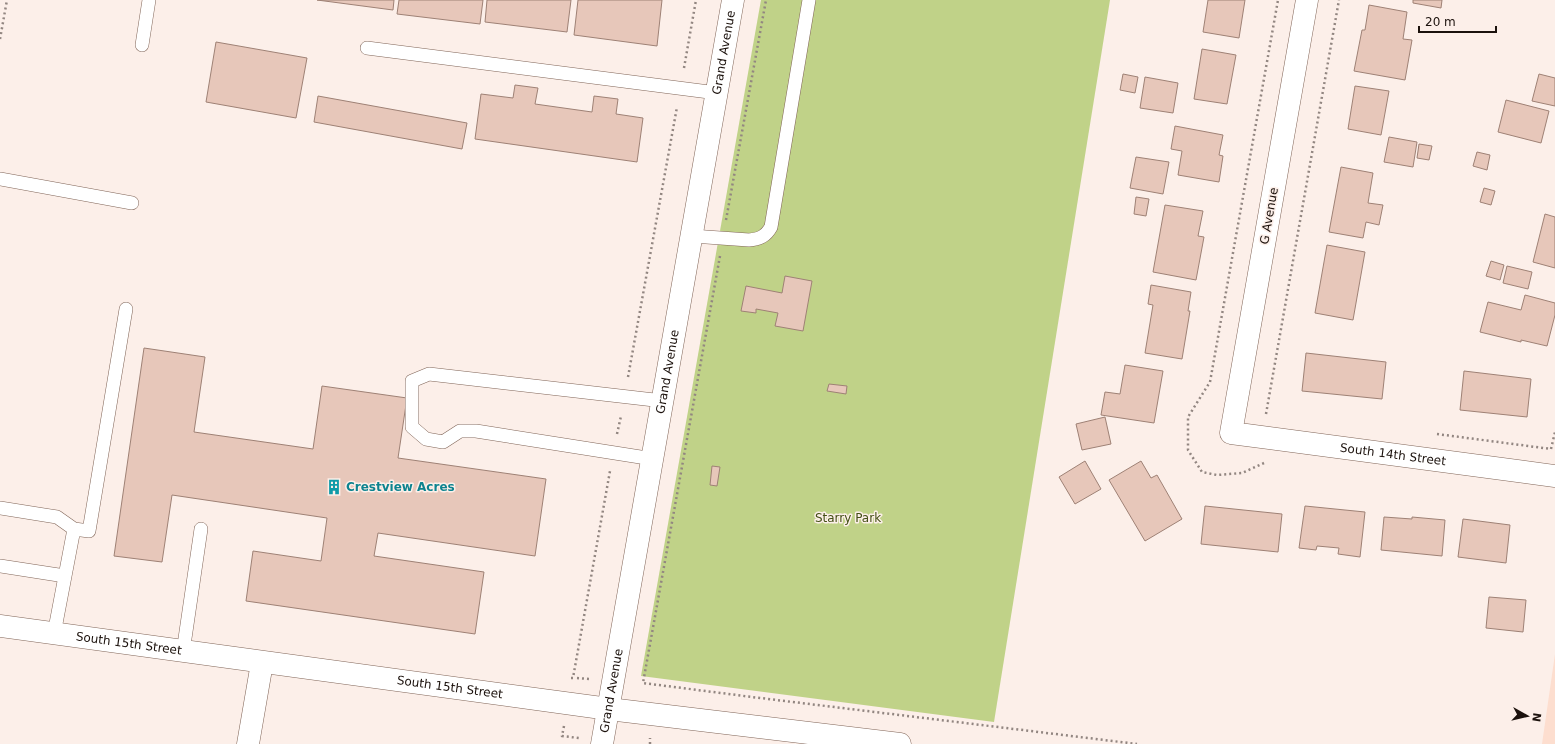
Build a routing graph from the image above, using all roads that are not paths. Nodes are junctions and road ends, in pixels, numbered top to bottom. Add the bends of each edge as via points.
1 (149, 0) edge
2 (733, 0) edge
3 (809, 0) edge
4 (1307, 0) edge
5 (142, 45) dead end
6 (367, 48) dead end
7 (717, 93) junction
8 (0, 179) edge
9 (132, 203) dead end
10 (692, 236) junction
11 (126, 309) dead end
12 (663, 401) junction
13 (1231, 433) joint
14 (653, 459) junction
15 (1555, 476) edge
16 (0, 508) edge
17 (74, 529) junction
18 (201, 529) dead end
19 (0, 566) edge
20 (65, 576) junction
21 (0, 626) edge
22 (54, 634) junction
23 (183, 652) junction
24 (262, 663) junction
25 (609, 709) junction
26 (594, 742) edge
27 (248, 744) edge
28 (900, 744) edge

1 - 5 lane
2 - 7 street, Grand Avenue
3 - 10 lane via 771,227 767,234 758,239
4 - 13 street, G Avenue
6 - 7 lane
7 - 10 street, Grand Avenue
8 - 9 lane
10 - 12 street, Grand Avenue
11 - 17 lane via 89,531
12 - 14 street, Grand Avenue
12 - 14 lane via 429,374 412,381 412,427 426,440 443,442 460,431 476,430
13 - 15 street, South 14th Street
14 - 25 street, Grand Avenue
16 - 17 lane via 57,517
17 - 20 lane
18 - 23 lane
19 - 20 lane
20 - 22 lane
21 - 22 street, South 15th Street
22 - 23 street, South 15th Street
23 - 24 street, South 15th Street
24 - 25 street, South 15th Street
24 - 27 street
25 - 26 street, Grand Avenue
25 - 28 street, South 15th Street

